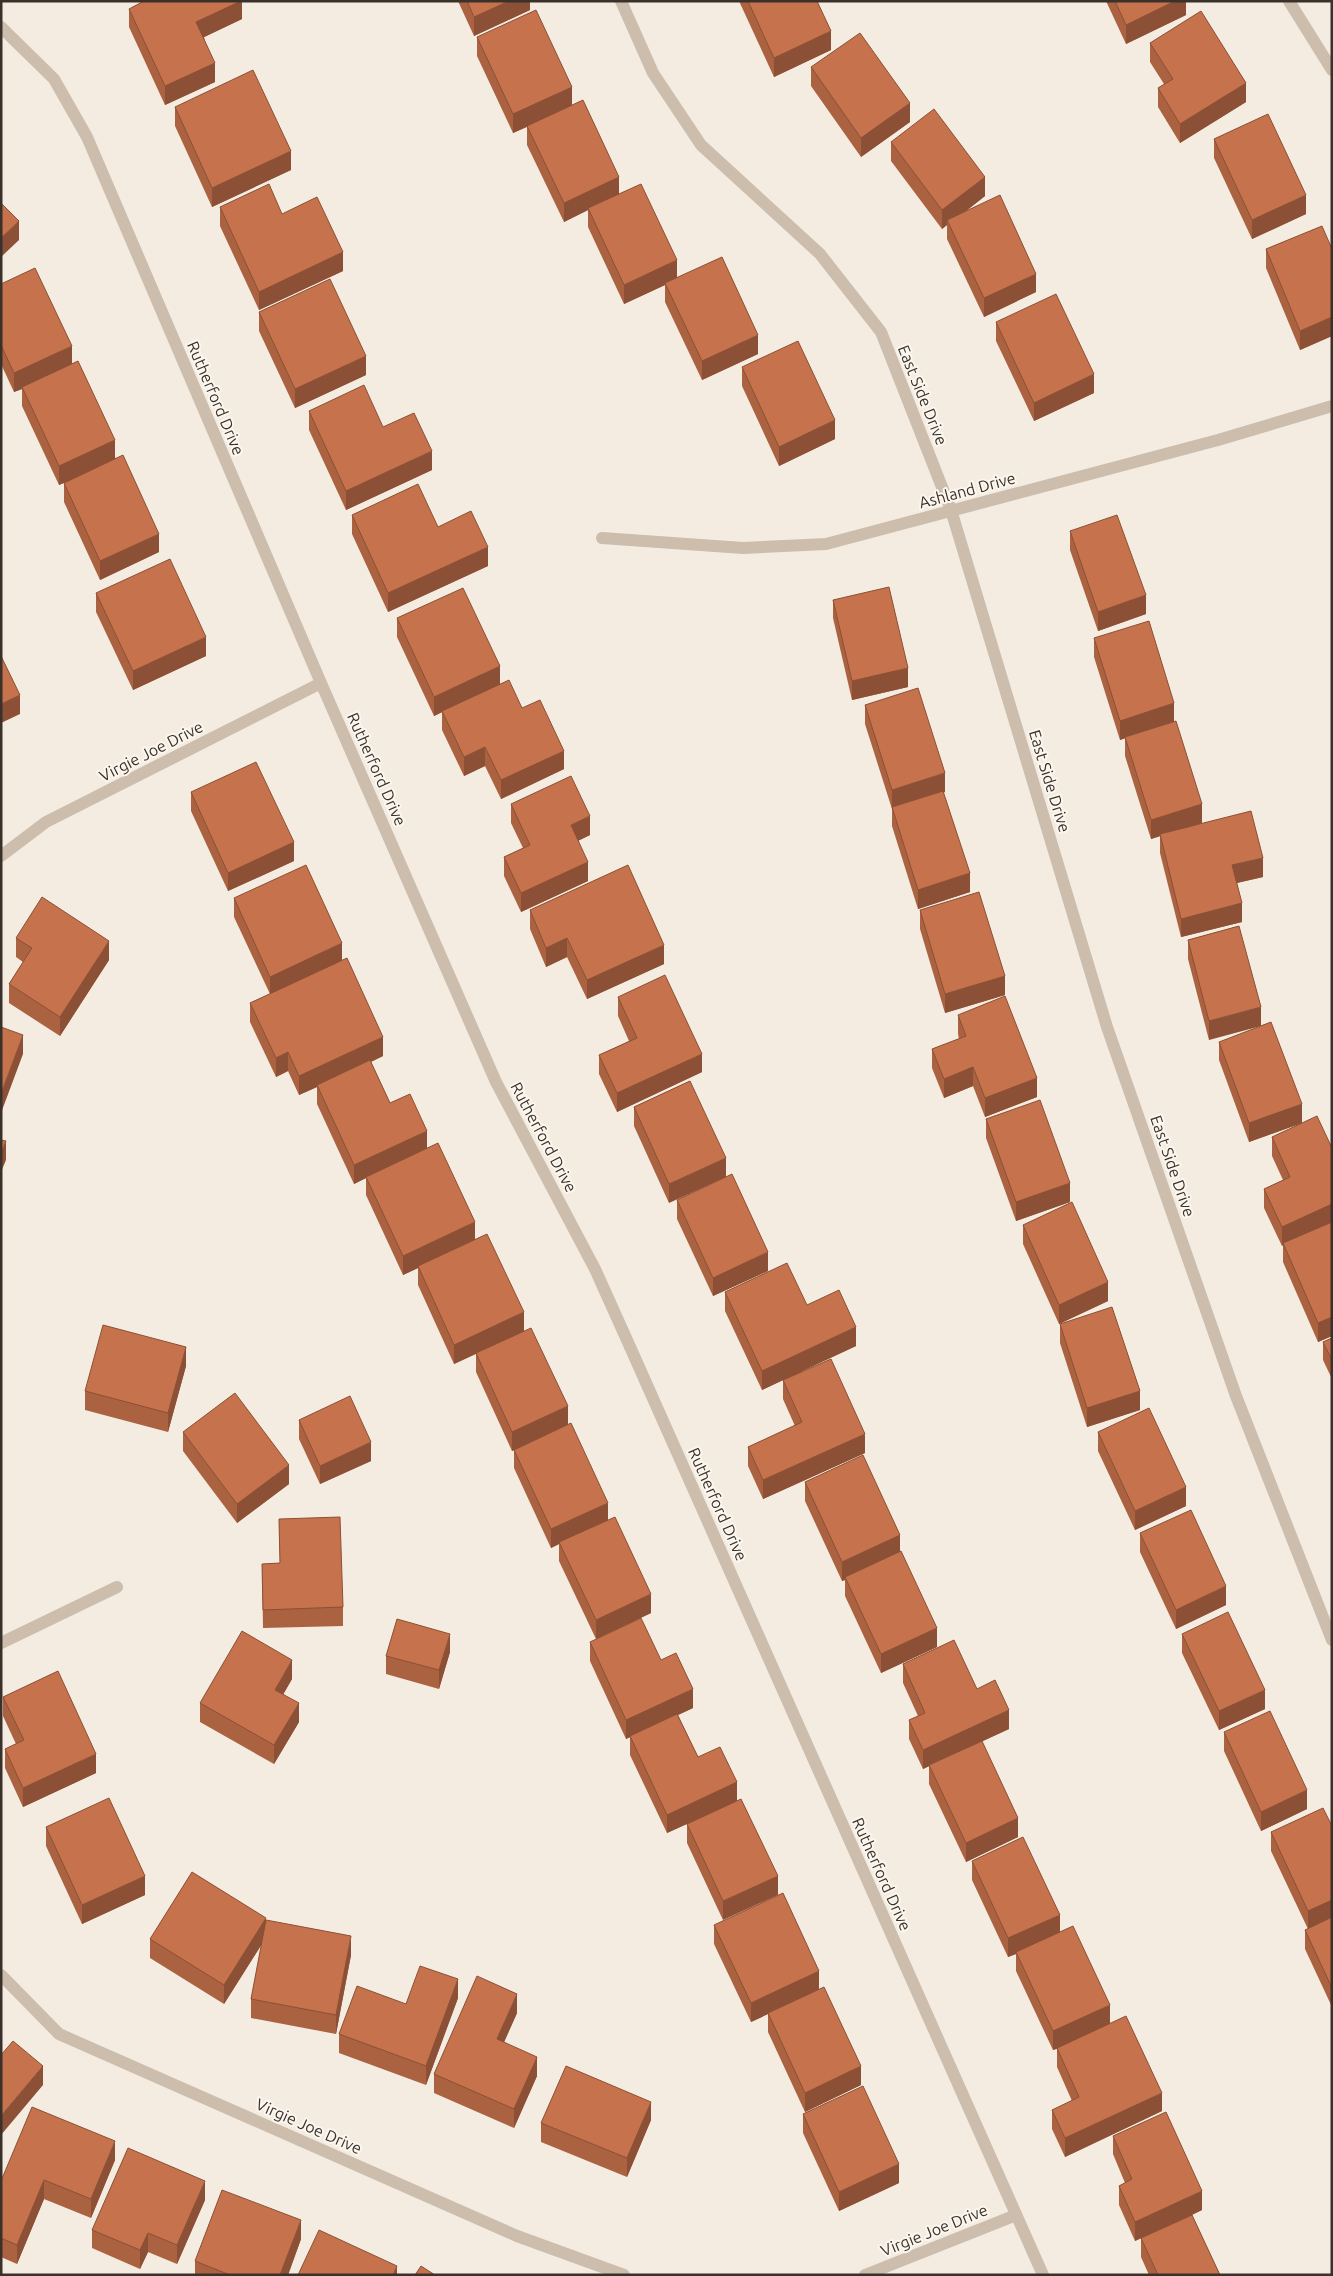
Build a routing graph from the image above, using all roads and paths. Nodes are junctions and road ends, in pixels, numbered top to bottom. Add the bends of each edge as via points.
1 (621, 1) edge
2 (1288, 1) edge
3 (1, 27) edge
4 (1332, 70) edge
5 (1332, 406) edge
6 (951, 510) junction
7 (602, 538) dead end
8 (321, 683) junction
9 (1, 856) edge
10 (117, 1587) dead end
11 (1332, 1640) edge
12 (1, 1643) edge
13 (1, 1976) edge
14 (1016, 2215) junction
15 (624, 2275) edge
16 (865, 2275) edge
17 (1043, 2275) edge

1 - 6 street, East Side Drive via 653,73 701,145 820,254 881,332
2 - 4 street
3 - 8 street, Rutherford Drive via 54,79 86,137
5 - 6 street, Ashland Drive via 1218,440
6 - 7 street, Ashland Drive via 826,544 743,548
6 - 11 street, East Side Drive via 1107,1027 1236,1396
8 - 9 street, Virgie Joe Drive via 46,822
8 - 14 street, Rutherford Drive via 496,1082 595,1269
10 - 12 street
13 - 15 street, Virgie Joe Drive via 60,2034 517,2236
14 - 16 street, Virgie Joe Drive
14 - 17 street, Rutherford Drive

